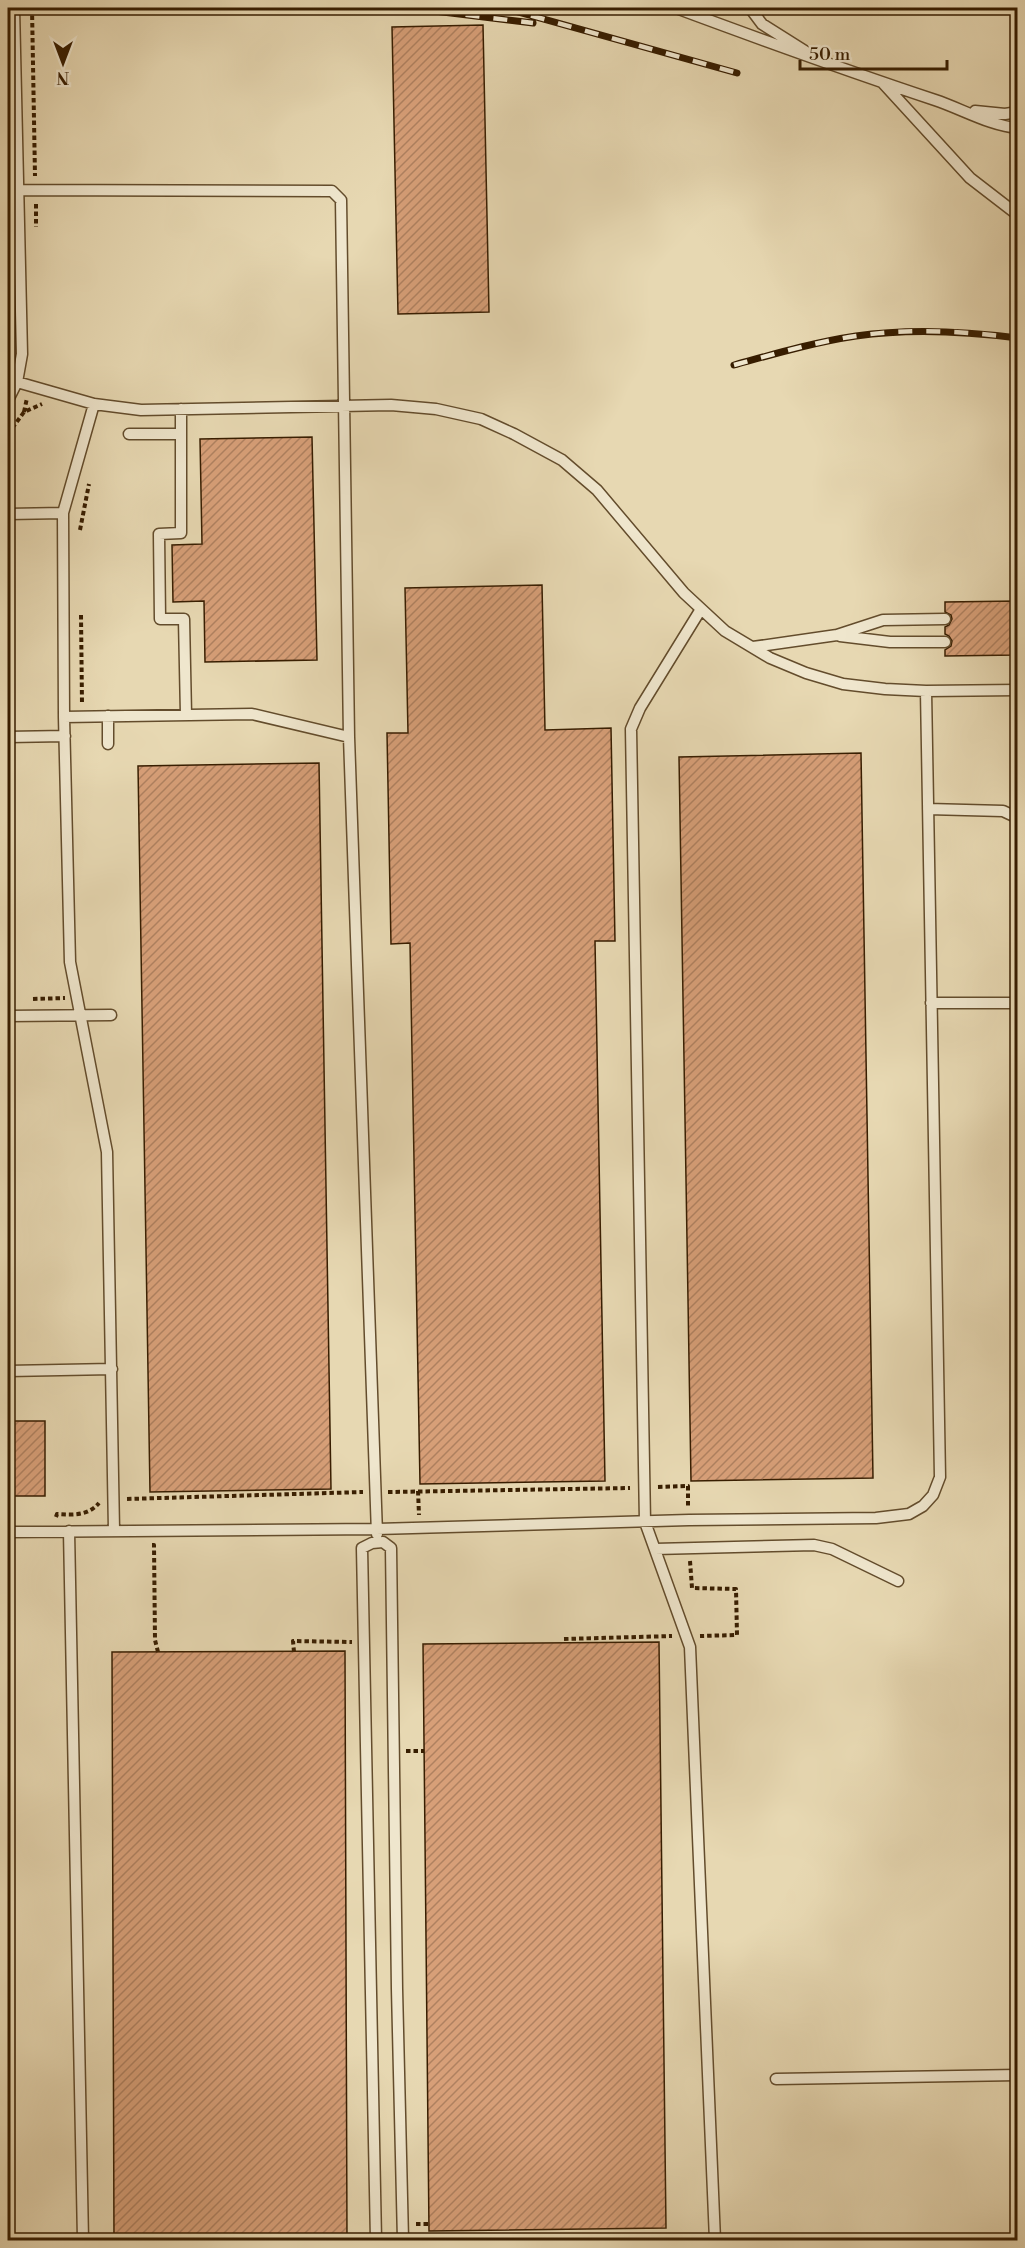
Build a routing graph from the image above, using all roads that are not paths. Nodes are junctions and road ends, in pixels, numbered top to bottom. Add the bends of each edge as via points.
1 (14, 8) edge
2 (676, 8) edge
3 (750, 8) edge
4 (827, 65) junction
5 (883, 83) junction
6 (966, 110) junction
7 (1017, 112) edge
8 (1017, 128) edge
9 (8, 162) edge
10 (18, 190) junction
11 (1017, 215) edge
12 (17, 382) junction
13 (8, 400) edge
14 (94, 404) junction
15 (343, 405) junction
16 (181, 409) junction
17 (129, 434) dead end
18 (181, 434) junction
19 (63, 513) junction
20 (8, 514) edge
21 (701, 609) junction
22 (945, 619) dead end
23 (837, 635) junction
24 (945, 642) dead end
25 (753, 647) junction
26 (1017, 690) edge
27 (926, 691) junction
28 (186, 715) junction
29 (108, 716) junction
30 (64, 717) junction
31 (65, 736) junction
32 (8, 737) edge
33 (349, 737) junction
34 (108, 744) dead end
35 (928, 809) junction
36 (1017, 818) edge
37 (931, 1004) junction
38 (1017, 1004) edge
39 (80, 1015) junction
40 (111, 1015) dead end
41 (8, 1016) edge
42 (112, 1369) junction
43 (8, 1371) edge
44 (645, 1522) junction
45 (377, 1528) junction
46 (114, 1530) junction
47 (69, 1531) junction
48 (8, 1532) edge
49 (378, 1542) junction
50 (655, 1549) junction
51 (898, 1581) dead end
52 (1017, 2075) edge
53 (776, 2079) dead end
54 (83, 2241) edge
55 (376, 2241) edge
56 (403, 2241) edge
57 (715, 2241) edge

1 - 10 lane
2 - 4 lane
3 - 4 lane via 762,24
4 - 5 lane
5 - 6 lane
5 - 11 lane via 970,178
6 - 7 lane
6 - 8 lane via 1002,127
9 - 10 lane
10 - 12 lane via 22,354
10 - 15 lane via 332,192 341,200
12 - 13 lane
12 - 14 lane
14 - 16 lane via 141,410
14 - 19 lane
15 - 16 lane
15 - 21 lane via 435,409 481,419 562,460 597,490
15 - 33 lane
16 - 18 lane
17 - 18 lane
18 - 28 lane via 181,533 159,534 160,619 184,619
19 - 20 lane
19 - 30 lane
21 - 25 lane via 725,631
21 - 44 lane via 631,729
22 - 23 lane via 884,620
23 - 24 lane via 890,642
23 - 25 lane
25 - 27 lane via 806,673 843,684
26 - 27 lane
27 - 35 lane
28 - 29 lane
28 - 33 lane via 252,714
29 - 30 lane
29 - 34 lane
30 - 31 lane
31 - 32 lane
31 - 39 lane via 70,962
33 - 45 lane
35 - 36 lane via 1003,811
35 - 37 lane
37 - 38 lane
37 - 44 lane via 940,1477 933,1495 909,1514 893,1517
39 - 40 lane
39 - 41 lane
39 - 42 lane via 107,1152
42 - 43 lane
42 - 46 lane
44 - 45 lane
44 - 50 lane
45 - 46 lane
45 - 49 lane
46 - 47 lane
47 - 48 lane
47 - 54 lane
49 - 55 lane via 362,1548
49 - 56 lane via 391,1548
50 - 51 lane via 814,1545 832,1549
50 - 57 lane via 690,1647
52 - 53 lane

